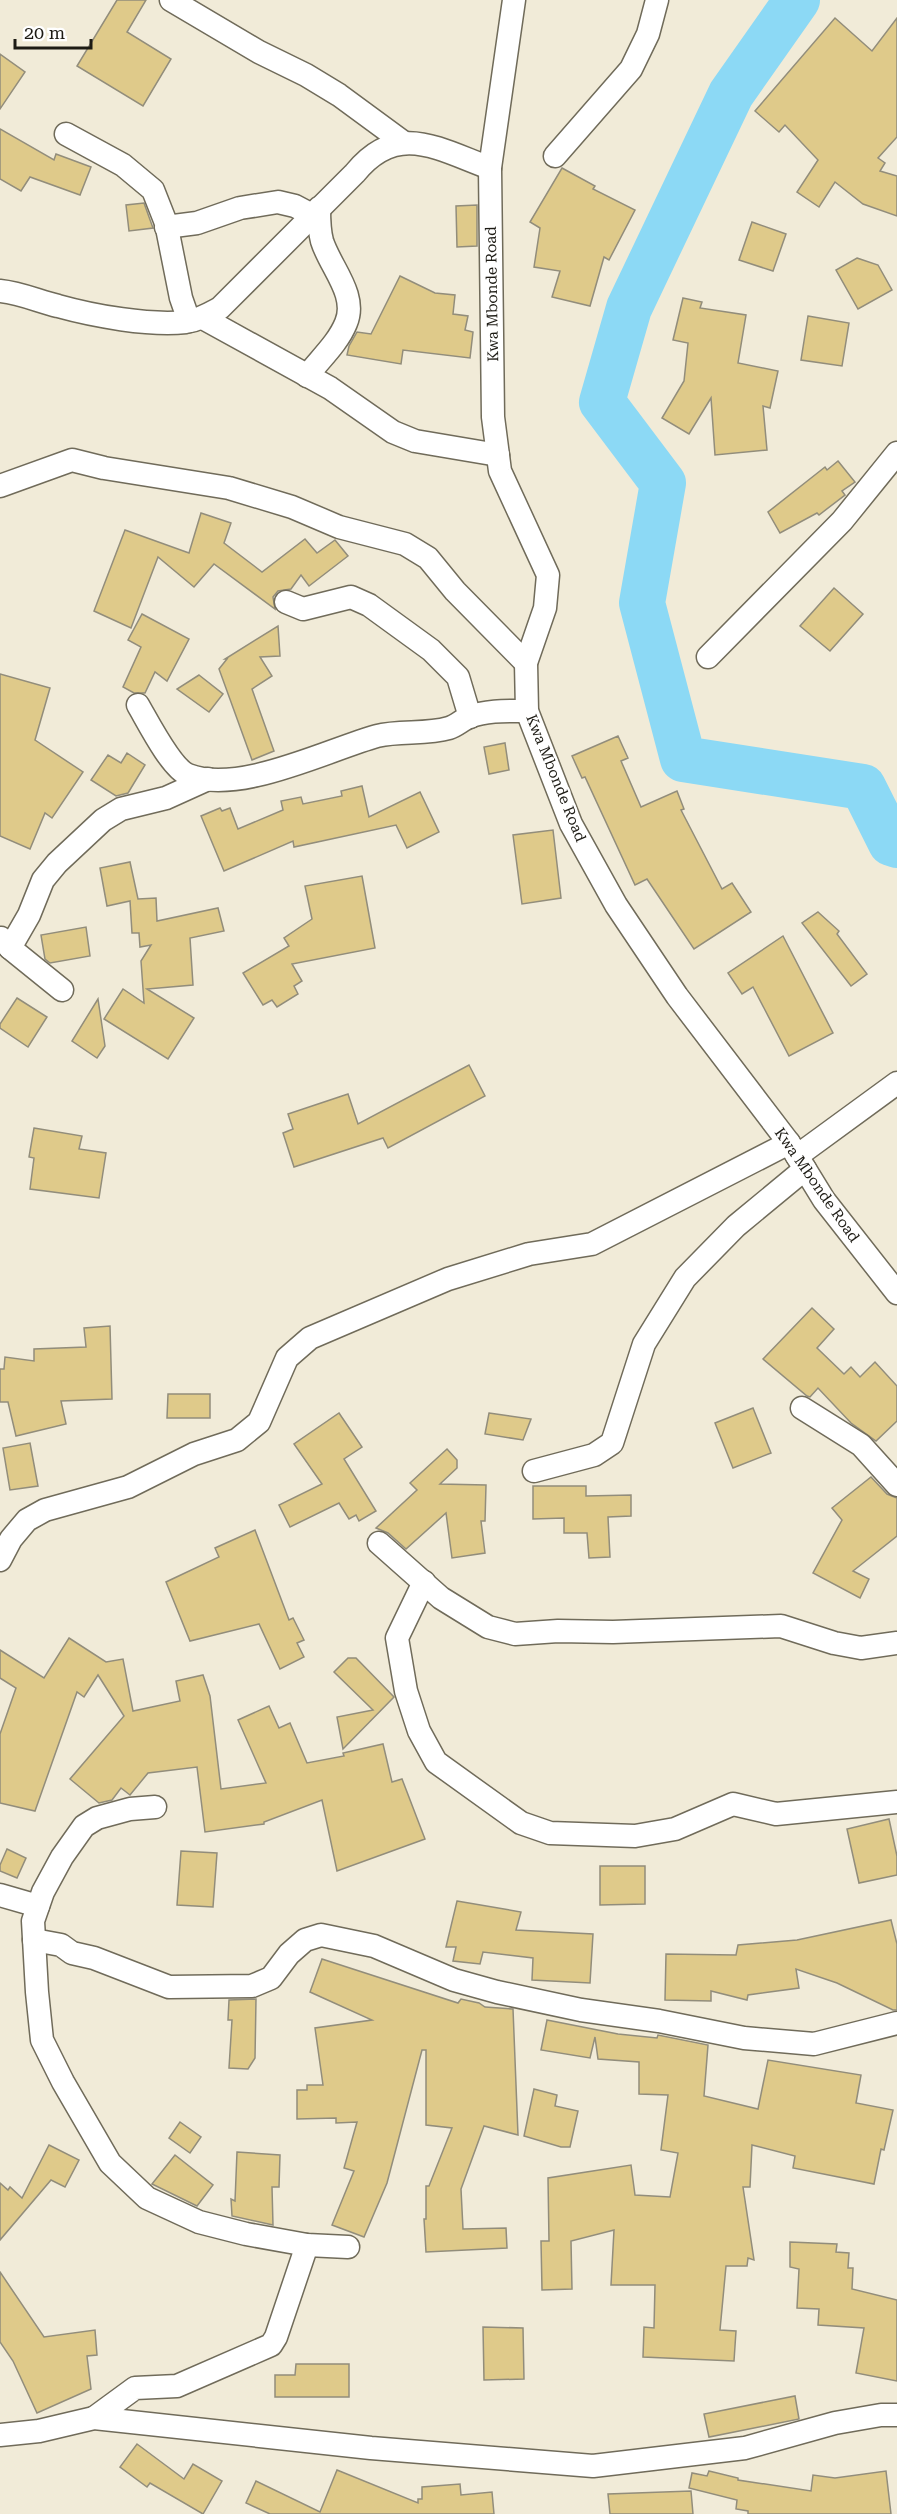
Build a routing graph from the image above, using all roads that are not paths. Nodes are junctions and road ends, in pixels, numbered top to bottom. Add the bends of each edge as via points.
1 (171, 0) edge
2 (514, 0) edge
3 (657, 0) edge
4 (66, 134) dead end
5 (403, 142) junction
6 (555, 156) dead end
7 (490, 168) junction
8 (316, 212) junction
9 (166, 227) junction
10 (0, 291) edge
11 (196, 319) junction
12 (307, 376) junction
13 (897, 453) edge
14 (498, 455) junction
15 (0, 486) edge
16 (286, 602) dead end
17 (708, 657) dead end
18 (526, 663) junction
19 (138, 705) dead end
20 (527, 711) junction
21 (470, 717) junction
22 (208, 779) junction
23 (5, 942) edge
24 (62, 990) dead end
25 (897, 1083) edge
26 (797, 1156) junction
27 (897, 1293) edge
28 (802, 1408) dead end
29 (534, 1471) dead end
30 (897, 1485) edge
31 (379, 1543) dead end
32 (0, 1560) edge
33 (424, 1582) junction
34 (897, 1643) edge
35 (897, 1802) edge
36 (155, 1807) dead end
37 (0, 1895) edge
38 (38, 1906) junction
39 (34, 1940) junction
40 (897, 2023) edge
41 (306, 2245) junction
42 (348, 2247) dead end
43 (897, 2415) edge
44 (94, 2418) junction
45 (0, 2435) edge

1 - 5 street via 339,95
2 - 7 street, Kwa Mbonde Road
3 - 6 street via 648,34 631,69
4 - 9 street via 123,165 153,190
5 - 7 street via 422,143
5 - 8 street via 384,147 367,158
7 - 14 street, Kwa Mbonde Road via 493,417
8 - 9 street via 278,202
8 - 11 street via 220,308
8 - 12 street via 322,241 351,311 334,343
9 - 11 street via 181,298
10 - 11 street via 127,320
11 - 12 street
12 - 14 street via 393,432 415,441
13 - 17 street via 842,521
14 - 18 street, Kwa Mbonde Road via 500,471 548,575 545,608
15 - 18 street via 72,460 229,488 292,507 339,527 405,544 428,558
16 - 21 street via 303,609 351,597 369,605 431,650 458,677
18 - 20 street, Kwa Mbonde Road
19 - 22 street via 165,751 186,774
20 - 21 street
20 - 26 street, Kwa Mbonde Road via 571,824 616,905 677,996
21 - 22 street via 449,728 378,736 293,766 241,777
22 - 23 street via 166,798 121,808 103,820 43,880 29,915
23 - 24 street
25 - 26 street
26 - 27 street, Kwa Mbonde Road via 824,1200
26 - 29 street via 736,1227 685,1278 644,1344 612,1443 594,1455
26 - 32 street via 592,1244 529,1254 448,1279 310,1338 287,1358 259,1422 237,1440 194,1454 128,1487 45,1510 27,1520
28 - 30 street via 861,1445
31 - 33 street
33 - 34 street via 468,1616 488,1627 515,1634 780,1626 861,1648
33 - 35 street via 397,1638 406,1691 419,1731 436,1762 521,1823 550,1833 635,1836 675,1829 733,1804 776,1814
36 - 38 street via 130,1809 84,1826 62,1857
37 - 38 street
38 - 39 street via 33,1921
39 - 40 street via 61,1945 72,1953 170,1987 252,1986 271,1978 288,1954 305,1940 321,1935 374,1946 454,1980 497,1992 744,2038 814,2044
39 - 41 street via 42,2040 110,2163 147,2198 199,2222
41 - 42 street
41 - 44 street via 271,2345 177,2386 135,2388
43 - 44 street via 836,2423 745,2448 593,2466 371,2448
44 - 45 street via 39,2431

